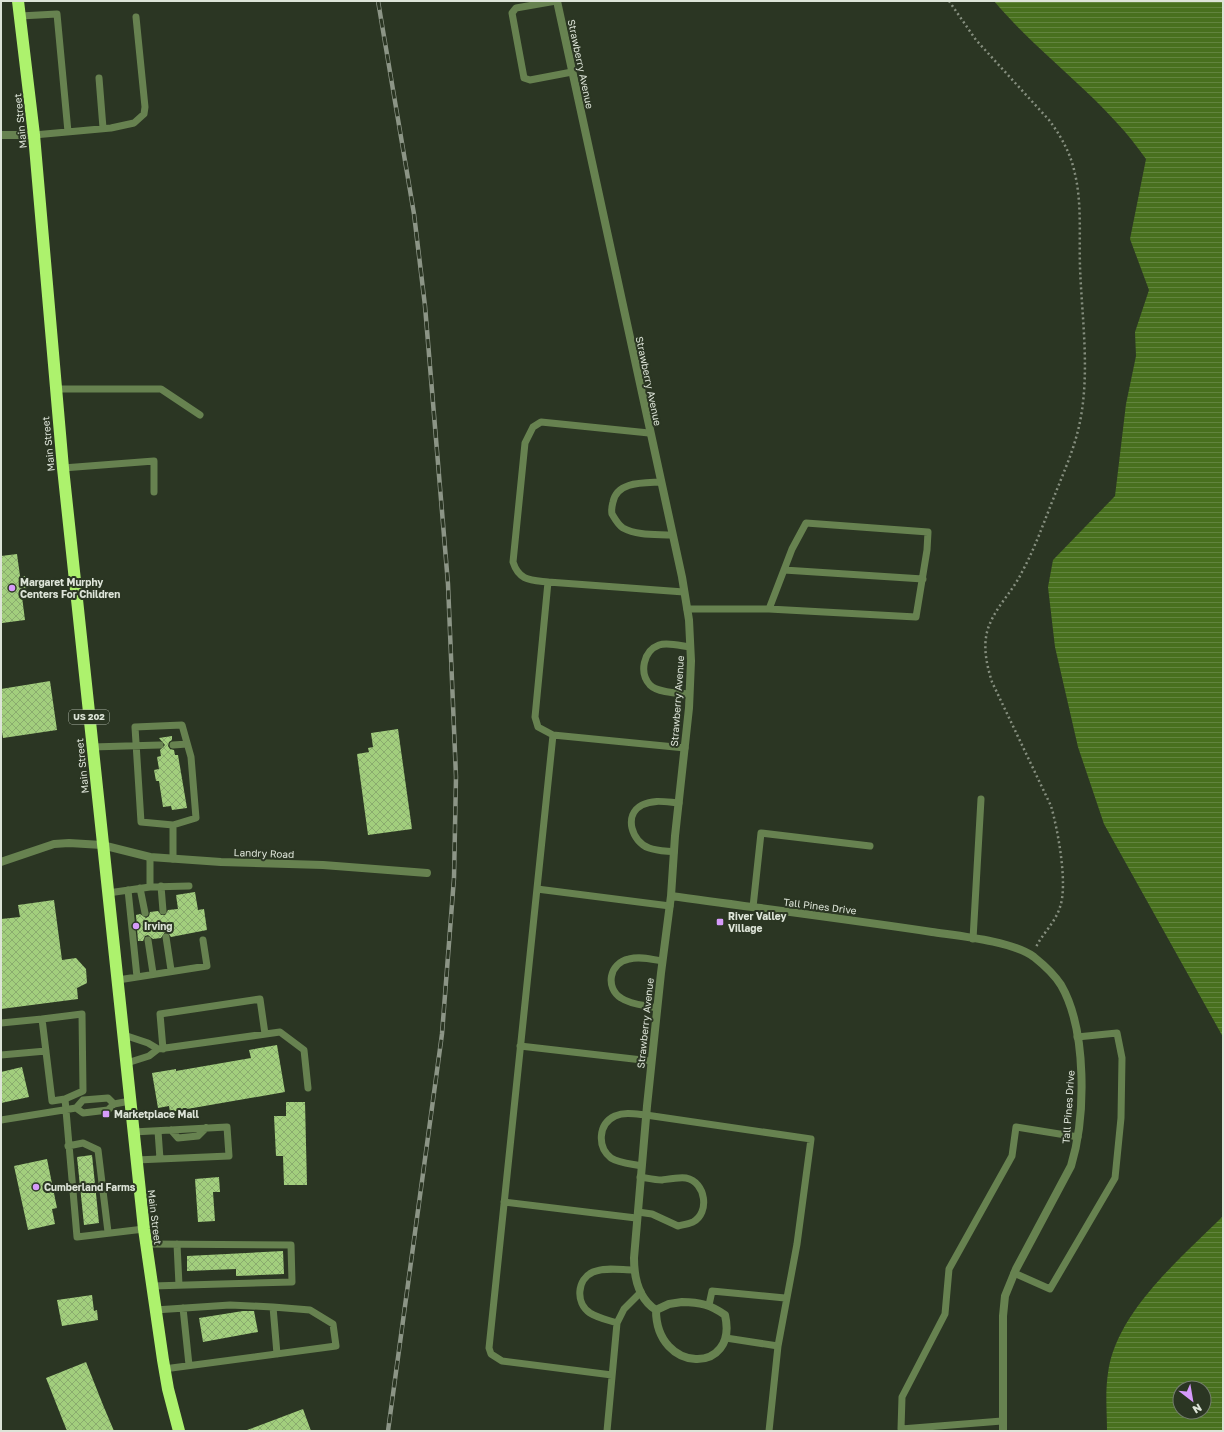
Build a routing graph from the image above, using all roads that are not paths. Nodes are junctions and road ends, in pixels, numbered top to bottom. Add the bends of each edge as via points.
1 (18, 1) edge
2 (557, 1) edge
3 (20, 16) junction
4 (136, 17) dead end
5 (572, 72) junction
6 (99, 78) dead end
7 (103, 128) junction
8 (68, 132) junction
9 (1, 135) edge
10 (34, 135) junction
11 (55, 389) junction
12 (200, 415) dead end
13 (649, 433) junction
14 (63, 468) junction
15 (660, 482) junction
16 (154, 492) dead end
17 (672, 535) junction
18 (784, 570) junction
19 (923, 579) junction
20 (548, 582) junction
21 (684, 592) junction
22 (687, 609) junction
23 (769, 609) junction
24 (690, 647) junction
25 (690, 694) junction
26 (553, 735) junction
27 (187, 744) junction
28 (160, 745) dead end
29 (173, 745) dead end
30 (137, 746) junction
31 (92, 747) junction
32 (685, 748) junction
33 (981, 799) dead end
34 (679, 803) junction
35 (173, 825) junction
36 (102, 845) junction
37 (870, 846) dead end
38 (674, 852) junction
39 (150, 857) junction
40 (173, 859) junction
41 (1, 862) edge
42 (427, 873) dead end
43 (161, 886) junction
44 (188, 886) dead end
45 (150, 887) junction
46 (140, 888) junction
47 (537, 889) junction
48 (128, 890) junction
49 (108, 893) junction
50 (671, 896) junction
51 (670, 906) junction
52 (753, 908) junction
53 (162, 911) dead end
54 (145, 913) dead end
55 (166, 937) dead end
56 (973, 939) junction
57 (148, 940) dead end
58 (203, 940) dead end
59 (662, 961) junction
60 (171, 970) junction
61 (153, 974) junction
62 (137, 976) junction
63 (118, 980) junction
64 (657, 1008) junction
65 (42, 1019) junction
66 (1, 1023) edge
67 (265, 1034) junction
68 (124, 1035) junction
69 (1077, 1037) junction
70 (520, 1046) junction
71 (160, 1049) junction
72 (46, 1051) junction
73 (1, 1055) edge
74 (651, 1060) junction
75 (127, 1063) junction
76 (308, 1088) dead end
77 (65, 1099) junction
78 (130, 1101) junction
79 (114, 1104) junction
80 (76, 1108) junction
81 (66, 1110) junction
82 (646, 1115) junction
83 (1, 1120) edge
84 (158, 1131) junction
85 (133, 1132) junction
86 (1078, 1137) junction
87 (68, 1146) junction
88 (160, 1159) junction
89 (136, 1160) junction
90 (641, 1166) junction
91 (79, 1174) dead end
92 (71, 1175) junction
93 (640, 1177) junction
94 (80, 1192) dead end
95 (72, 1193) junction
96 (504, 1202) junction
97 (105, 1210) junction
98 (98, 1211) dead end
99 (74, 1213) junction
100 (83, 1213) dead end
101 (637, 1215) junction
102 (144, 1229) junction
103 (108, 1232) junction
104 (147, 1244) junction
105 (177, 1244) junction
106 (634, 1270) junction
107 (1014, 1273) junction
108 (178, 1285) junction
109 (152, 1286) junction
110 (641, 1292) junction
111 (786, 1298) junction
112 (709, 1305) junction
113 (273, 1307) junction
114 (183, 1308) junction
115 (155, 1310) junction
116 (656, 1310) junction
117 (617, 1323) junction
118 (726, 1338) junction
119 (778, 1346) junction
120 (277, 1354) junction
121 (189, 1365) junction
122 (164, 1369) junction
123 (612, 1375) junction
124 (1002, 1421) junction
125 (179, 1431) edge
126 (607, 1431) edge
127 (769, 1431) edge
128 (1003, 1431) edge

1 - 3 highway, Main Street / US 202
2 - 5 street, Strawberry Avenue
2 - 5 lane via 516,8 512,13 524,78 530,80
3 - 8 lane via 57,14
3 - 10 highway, Main Street / US 202
4 - 7 lane via 144,114 134,123
5 - 13 street, Strawberry Avenue
6 - 7 lane
7 - 8 lane
8 - 10 lane
9 - 10 street
10 - 11 highway, Main Street / US 202
11 - 12 lane via 161,389
11 - 14 highway, Main Street / US 202
13 - 15 street, Strawberry Avenue
13 - 20 lane via 541,422 533,427 525,443 513,562 521,576
14 - 16 lane via 154,461
14 - 31 highway, Main Street / US 202
15 - 17 street, Strawberry Avenue
15 - 17 lane via 632,484 621,489 613,498 611,510 618,524 631,532
17 - 21 street, Strawberry Avenue
18 - 19 lane
18 - 19 lane via 792,548 806,523 928,532
18 - 23 lane
19 - 23 lane via 916,617
20 - 21 lane
20 - 26 lane via 535,717 538,726
21 - 22 street, Strawberry Avenue
22 - 23 lane
22 - 24 street, Strawberry Avenue
24 - 25 street, Strawberry Avenue
24 - 25 lane via 658,645 646,658 643,667 650,685 658,689
25 - 32 street, Strawberry Avenue
26 - 32 lane
26 - 47 lane
27 - 29 lane
27 - 30 lane via 182,725 135,727
27 - 35 lane via 191,757 196,818
28 - 30 lane
30 - 31 lane
30 - 35 lane via 141,822
31 - 36 highway, Main Street / US 202
32 - 34 street, Strawberry Avenue
33 - 56 lane
34 - 38 street, Strawberry Avenue
34 - 38 lane via 653,801 641,805 631,824 636,838 649,848
35 - 40 lane
36 - 39 street, Landry Road
36 - 41 street, Landry Road via 54,844
36 - 49 highway, Main Street / US 202
37 - 52 lane via 761,833
38 - 50 street, Strawberry Avenue
39 - 40 street, Landry Road
39 - 45 lane
40 - 42 street, Landry Road via 323,865
43 - 44 lane
43 - 45 lane
43 - 53 lane
45 - 46 lane
46 - 48 lane
46 - 54 lane
47 - 51 lane
47 - 70 lane
48 - 49 lane
48 - 62 lane
49 - 63 highway, Main Street / US 202
50 - 51 street, Strawberry Avenue
50 - 52 street, Tall Pines Drive
51 - 59 street, Strawberry Avenue
52 - 56 street, Tall Pines Drive
55 - 60 lane
56 - 69 street, Tall Pines Drive via 1022,951 1047,968 1062,986 1071,1008
57 - 61 lane
58 - 60 lane via 207,966
59 - 64 street, Strawberry Avenue
59 - 64 lane via 627,959 618,964 611,974 613,988 621,998 630,1003
60 - 61 lane
61 - 62 lane
62 - 63 lane
63 - 68 highway, Main Street / US 202
64 - 74 street, Strawberry Avenue
65 - 66 lane
65 - 72 lane
65 - 77 lane via 82,1014 83,1091
67 - 71 lane
67 - 71 lane via 260,999 160,1014
67 - 76 lane via 280,1032 304,1050
68 - 71 lane
68 - 75 highway, Main Street / US 202
69 - 86 street, Tall Pines Drive via 1082,1080
69 - 107 lane via 1117,1033 1122,1058 1121,1118 1115,1178 1050,1289
70 - 74 lane
70 - 96 lane
71 - 75 lane via 149,1056
72 - 73 lane
72 - 77 lane via 52,1101
74 - 82 street, Strawberry Avenue
75 - 78 highway, Main Street / US 202
77 - 81 lane
78 - 79 lane
78 - 85 highway, Main Street / US 202
79 - 80 lane via 108,1110 102,1111 82,1113
79 - 80 lane via 108,1098 83,1100
80 - 81 lane
81 - 83 lane
81 - 87 lane
82 - 90 street, Strawberry Avenue
82 - 90 lane via 626,1114 613,1117 606,1123 601,1142 605,1152 612,1158
82 - 111 lane via 811,1139 797,1244
84 - 85 lane
84 - 88 lane
84 - 88 lane via 227,1127 229,1156
85 - 89 highway, Main Street / US 202
86 - 107 street, Tall Pines Drive via 1071,1166
86 - 124 lane via 1016,1127 1012,1156 949,1269 946,1314 902,1397 901,1429
87 - 92 lane
87 - 97 lane via 83,1143 98,1150 99,1192
88 - 89 lane
89 - 102 highway, Main Street / US 202
90 - 93 street, Strawberry Avenue
91 - 92 lane
92 - 95 lane
93 - 101 street, Strawberry Avenue
93 - 101 lane via 660,1180 687,1178 698,1185 703,1192 704,1201 702,1212 694,1222 678,1226 652,1214
94 - 95 lane
95 - 99 lane
96 - 101 lane
96 - 123 lane via 489,1348 491,1354 502,1361
97 - 98 lane
97 - 103 lane
99 - 100 lane
99 - 103 lane via 77,1237
101 - 106 street, Strawberry Avenue
102 - 103 lane
102 - 104 highway, Main Street / US 202
104 - 105 lane
104 - 109 highway, Main Street / US 202
105 - 108 lane
105 - 108 lane via 291,1245 292,1282
106 - 110 street, Strawberry Avenue
106 - 117 lane via 593,1272 584,1278 580,1287 582,1301 589,1312
107 - 124 street, Tall Pines Drive via 1005,1296 1003,1316
108 - 109 lane
109 - 115 highway, Main Street / US 202
110 - 116 street, Strawberry Avenue via 648,1305
110 - 117 lane via 624,1309
111 - 112 lane via 712,1291
111 - 119 lane
112 - 116 street via 682,1302
112 - 118 street via 725,1315
113 - 114 lane via 230,1305
113 - 120 lane
113 - 120 lane via 310,1310 333,1324 336,1346
114 - 115 lane
114 - 121 lane
115 - 122 highway, Main Street / US 202
116 - 118 street via 656,1322 669,1346 689,1359 700,1360 711,1356 717,1352
117 - 123 lane
118 - 119 lane
119 - 127 lane
120 - 121 lane
121 - 122 lane
122 - 125 highway, Main Street / US 202
123 - 126 lane
124 - 128 street, Tall Pines Drive

